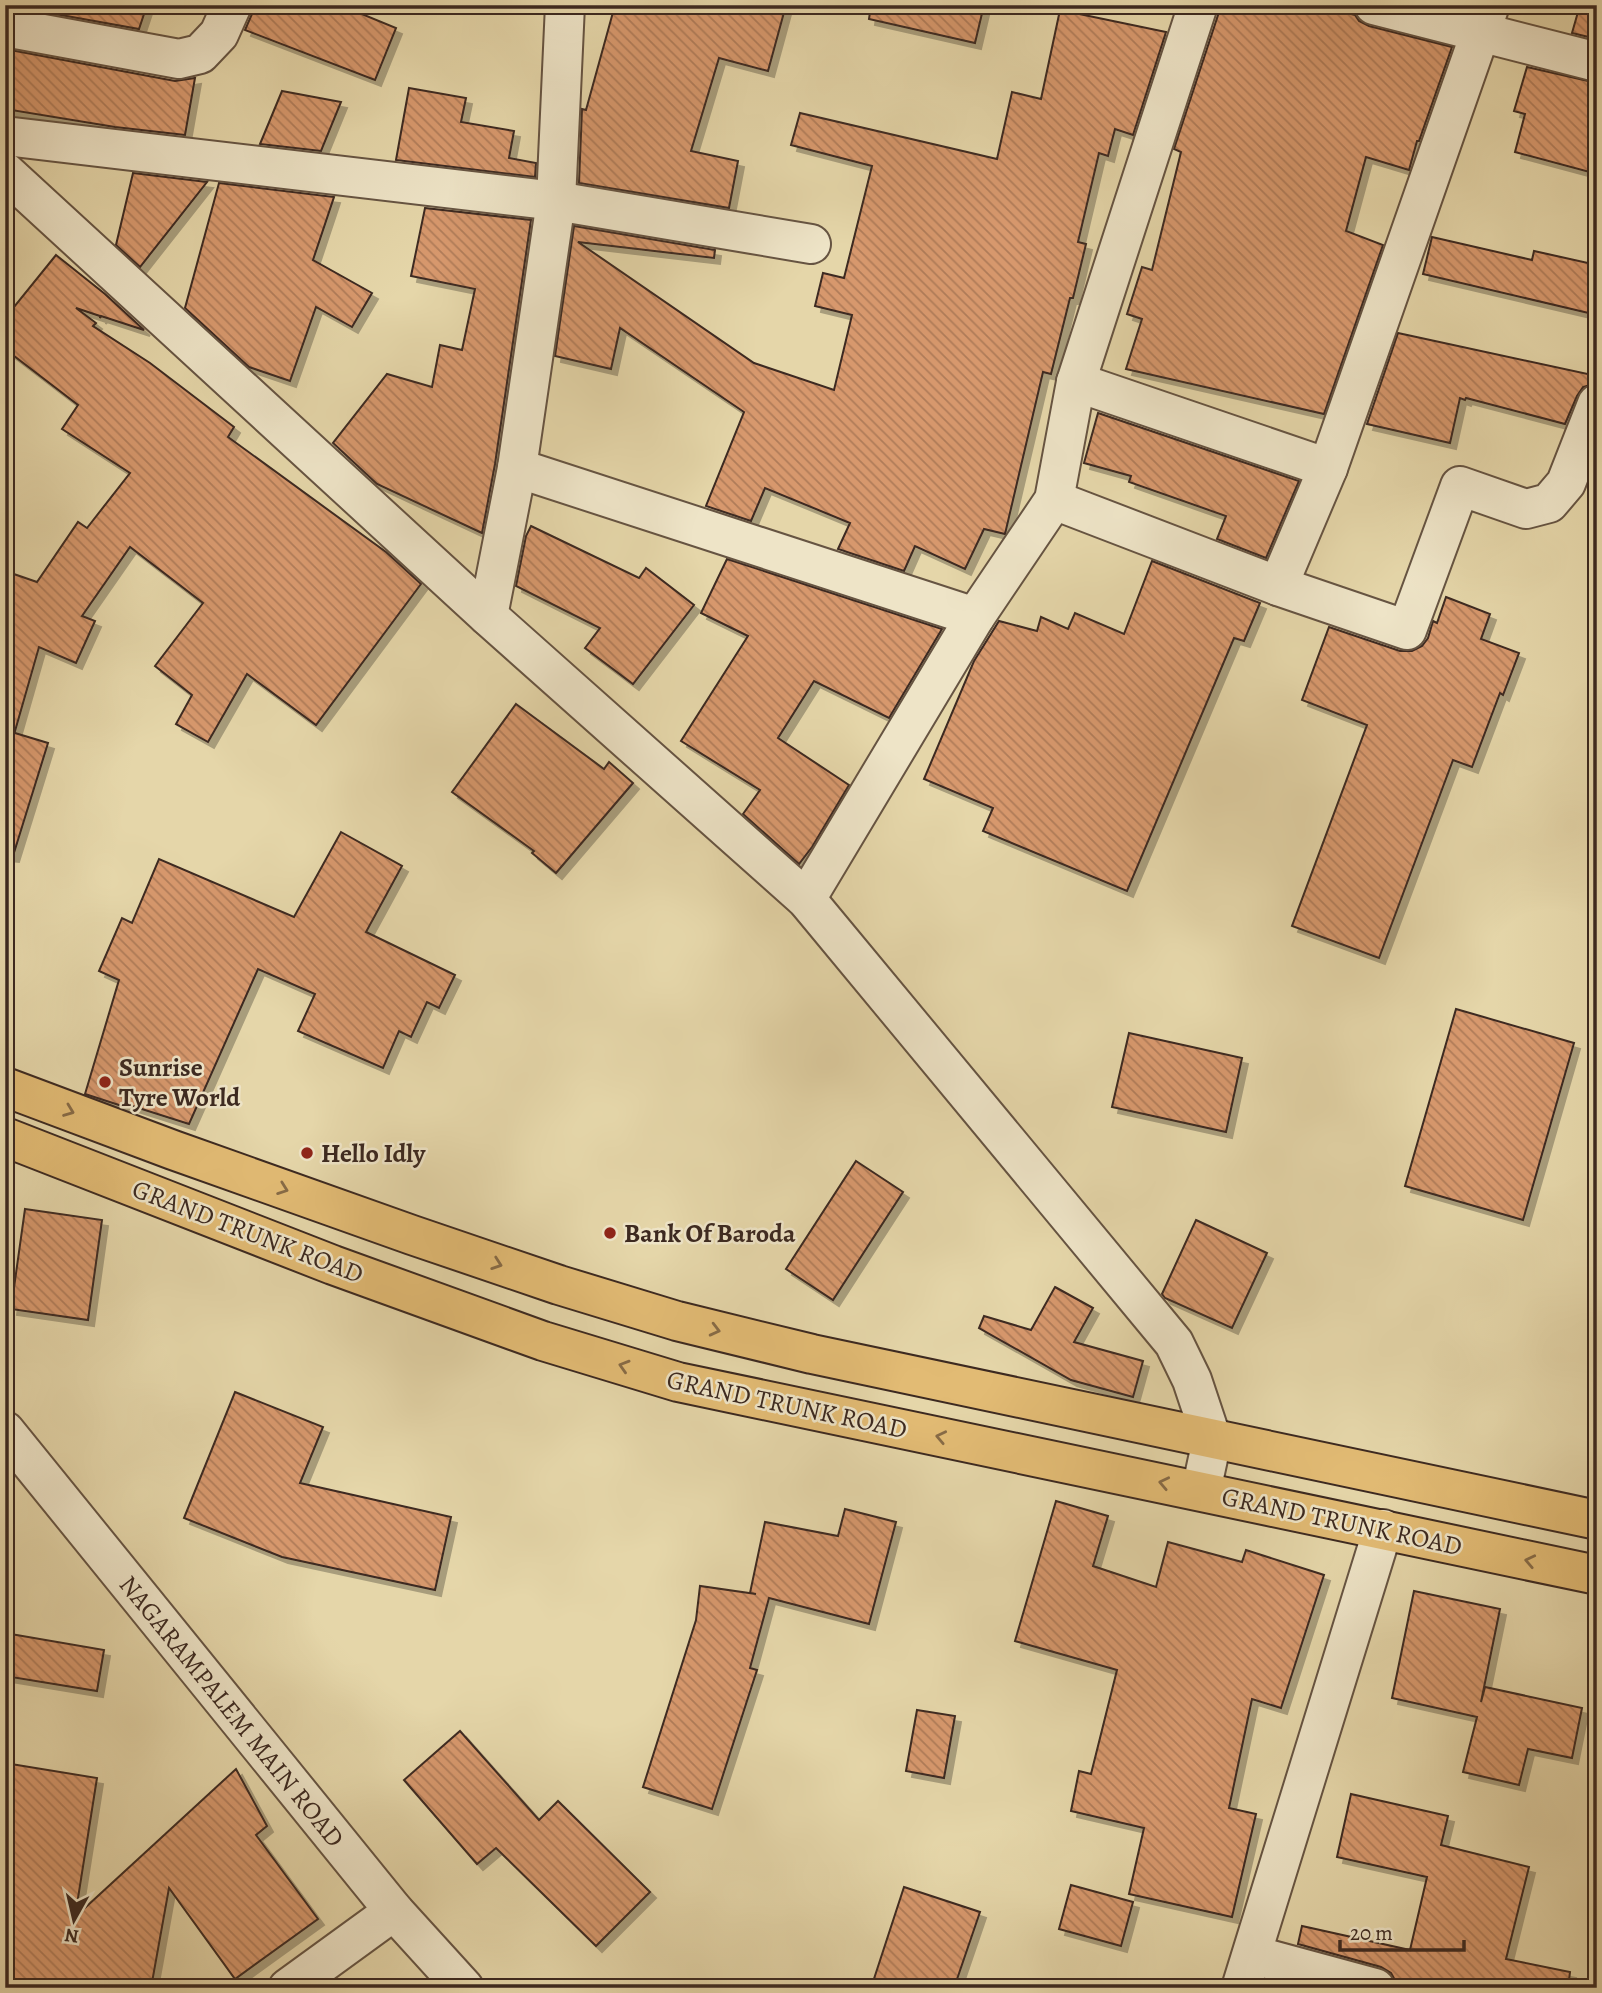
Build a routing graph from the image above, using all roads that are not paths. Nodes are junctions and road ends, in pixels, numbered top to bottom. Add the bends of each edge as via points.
1 (232, 5) edge
2 (565, 5) edge
3 (1198, 5) edge
4 (1374, 5) edge
5 (1485, 18) edge
6 (5, 27) edge
7 (1597, 62) edge
8 (5, 136) edge
9 (5, 172) edge
10 (556, 201) junction
11 (811, 244) dead end
12 (1076, 382) junction
13 (1597, 404) edge
14 (517, 468) junction
15 (1328, 468) junction
16 (1054, 500) junction
17 (1278, 586) junction
18 (488, 616) junction
19 (975, 617) junction
20 (806, 899) junction
21 (5, 1087) edge
22 (5, 1137) edge
23 (5, 1431) edge
24 (1212, 1440) junction
25 (1202, 1491) junction
26 (1596, 1519) edge
27 (1383, 1529) junction
28 (1597, 1575) edge
29 (394, 1910) junction
30 (1247, 1972) edge
31 (288, 1988) edge
32 (464, 1988) edge
33 (1375, 1988) edge

1 - 6 street via 219,34 200,54 179,59
2 - 10 street
3 - 12 street
4 - 5 street
5 - 7 street
5 - 15 street
8 - 10 street
9 - 18 street
10 - 11 street
10 - 14 street
12 - 15 street
12 - 16 street
13 - 17 street via 1566,483 1549,503 1526,509 1460,486 1407,630
14 - 18 street
14 - 19 street
15 - 17 street
16 - 17 street
16 - 19 street
18 - 20 street
19 - 20 street
20 - 24 street via 1174,1343
21 -> 24 main road, GRAND TRUNK ROAD via 412,1235 677,1321
25 -> 22 main road, GRAND TRUNK ROAD via 666,1378 543,1341 333,1265
23 - 29 street, NAGARAMPALEM MAIN ROAD
24 - 25 street
24 - 26 main road, GRAND TRUNK ROAD
25 - 27 main road, GRAND TRUNK ROAD
28 -> 27 main road, GRAND TRUNK ROAD
27 - 30 street
29 - 31 street
29 - 32 street, NAGARAMPALEM MAIN ROAD
30 - 33 street

